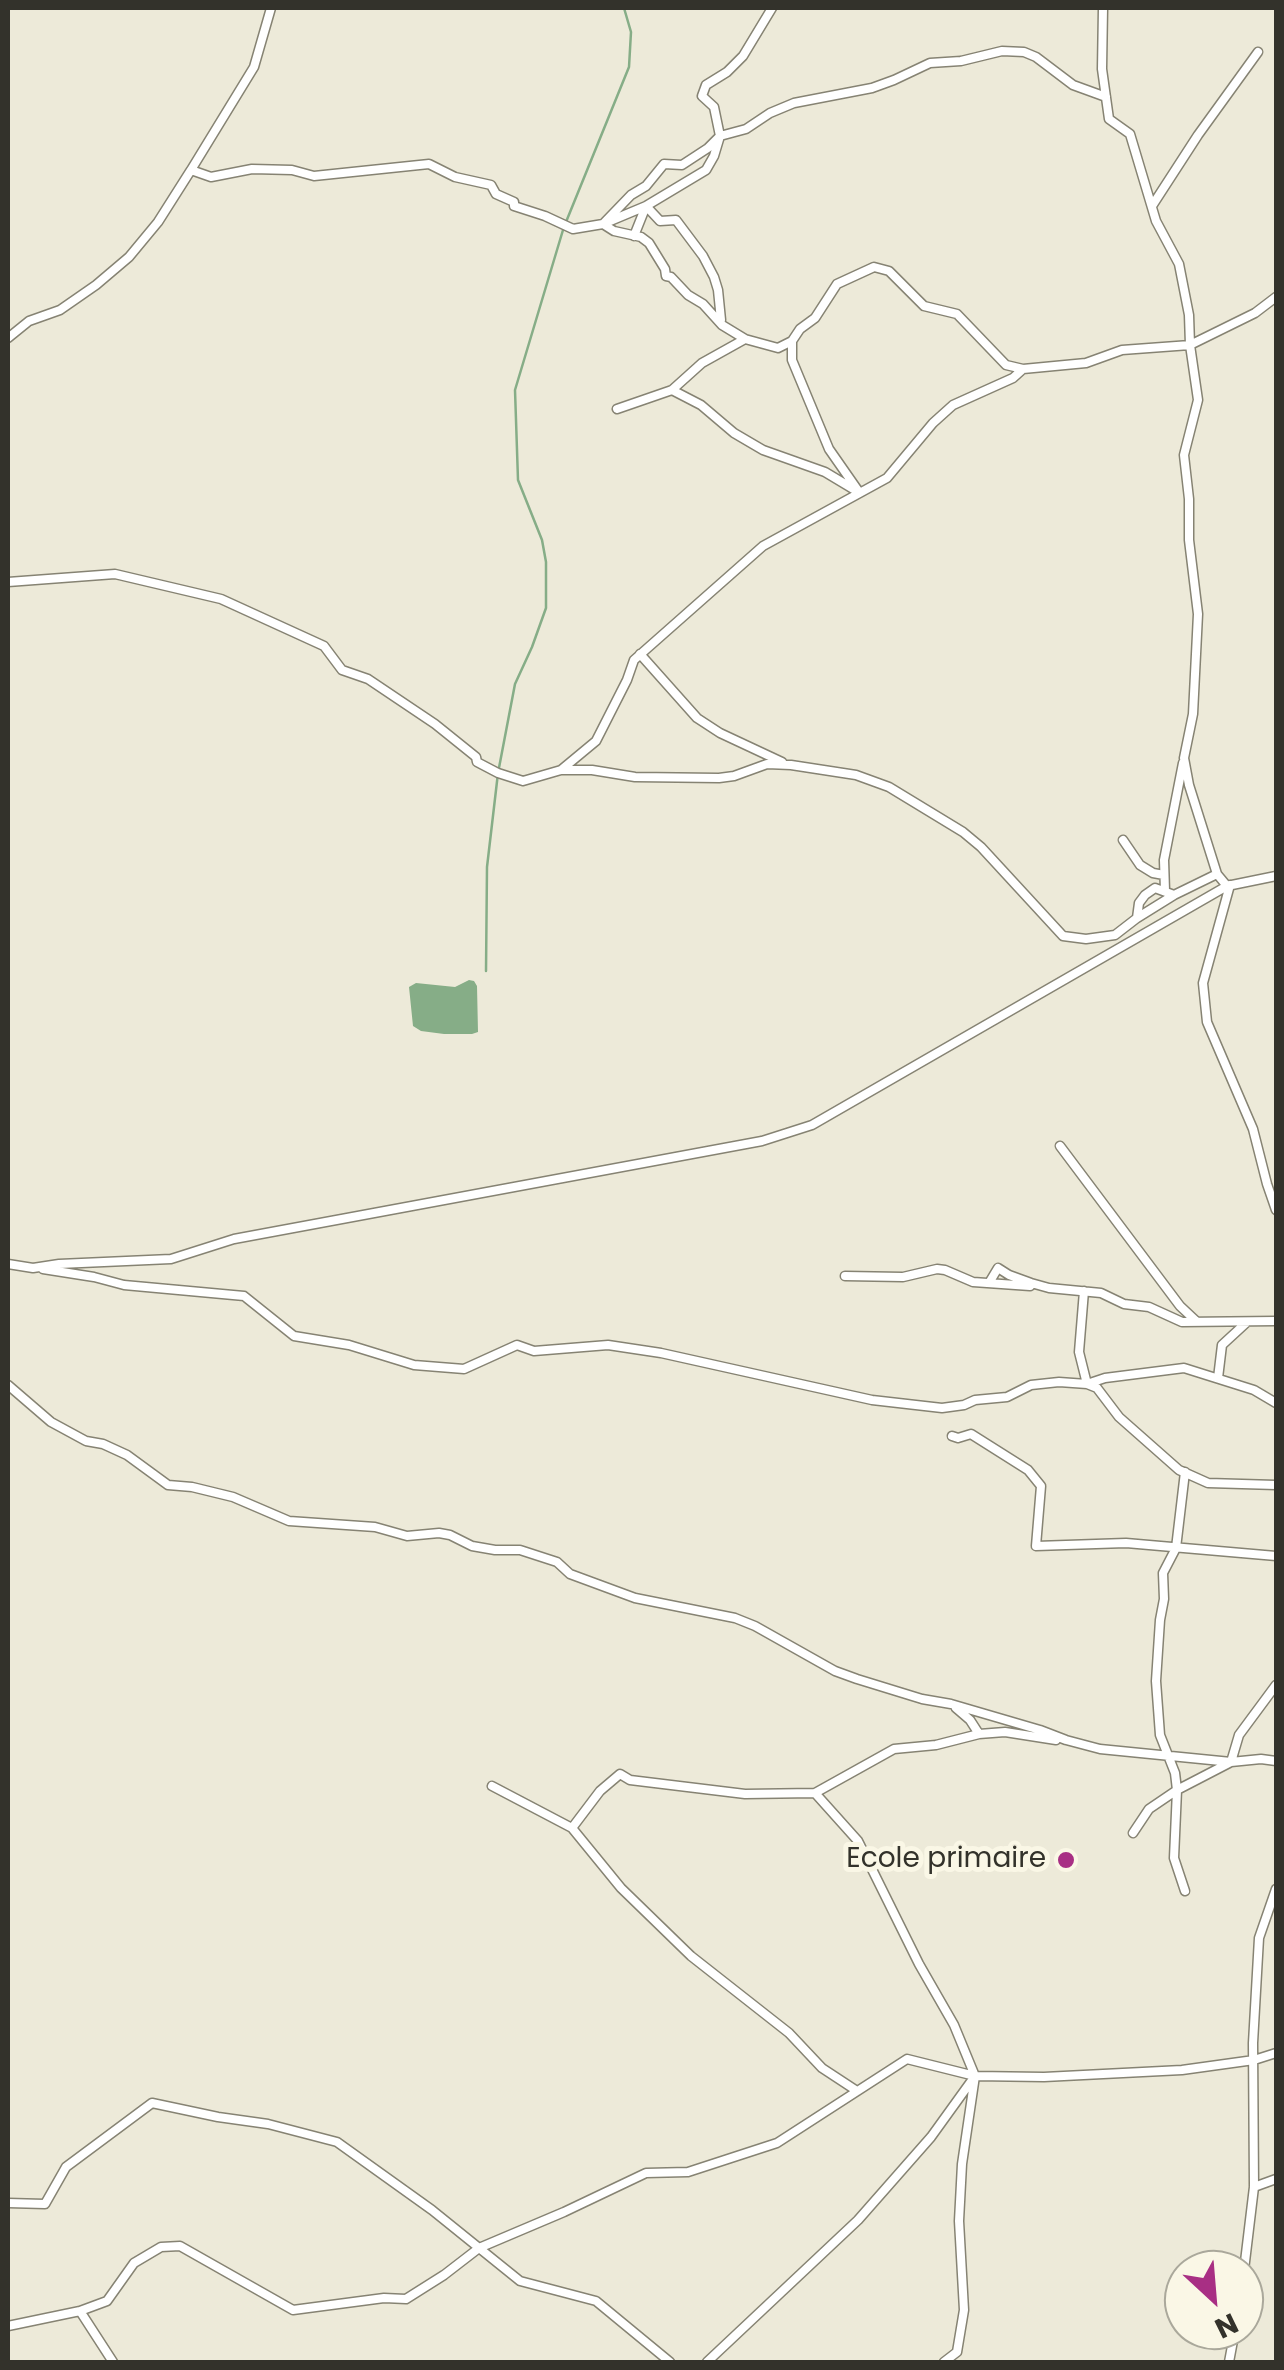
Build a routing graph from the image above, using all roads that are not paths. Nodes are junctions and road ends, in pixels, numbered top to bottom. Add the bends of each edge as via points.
1 (271, 8) edge
2 (772, 8) edge
3 (1103, 8) edge
4 (1258, 52) dead end
5 (1106, 97) junction
6 (720, 136) junction
7 (191, 170) junction
8 (646, 206) junction
9 (1152, 206) junction
10 (603, 224) junction
11 (634, 236) junction
12 (1276, 297) edge
13 (722, 325) junction
14 (8, 338) edge
15 (744, 339) junction
16 (792, 342) junction
17 (1190, 344) junction
18 (1023, 369) junction
19 (672, 390) junction
20 (617, 409) dead end
21 (859, 492) junction
22 (8, 582) edge
23 (640, 654) junction
24 (1184, 758) junction
25 (791, 765) junction
26 (561, 770) junction
27 (1123, 840) dead end
28 (1164, 862) junction
29 (1140, 865) junction
30 (1217, 874) junction
31 (1164, 875) junction
32 (1276, 876) edge
33 (1228, 885) junction
34 (1170, 893) junction
35 (1137, 918) junction
36 (1168, 920) junction
37 (1060, 1146) dead end
38 (1276, 1210) edge
39 (8, 1264) edge
40 (33, 1268) junction
41 (844, 1276) dead end
42 (990, 1283) junction
43 (1049, 1288) junction
44 (1084, 1292) junction
45 (1196, 1321) junction
46 (1276, 1321) edge
47 (1247, 1322) junction
48 (1218, 1378) junction
49 (1087, 1384) junction
50 (8, 1385) edge
51 (1276, 1403) edge
52 (952, 1436) dead end
53 (1185, 1472) junction
54 (1276, 1485) edge
55 (1176, 1548) junction
56 (1276, 1556) edge
57 (1276, 1685) edge
58 (951, 1704) junction
59 (978, 1734) junction
60 (1066, 1740) junction
61 (1169, 1757) junction
62 (1276, 1761) edge
63 (1231, 1762) junction
64 (492, 1786) dead end
65 (1178, 1790) junction
66 (815, 1792) junction
67 (572, 1828) junction
68 (1133, 1833) dead end
69 (1276, 1889) edge
70 (1185, 1891) dead end
71 (1276, 2053) edge
72 (1254, 2060) junction
73 (975, 2076) junction
74 (857, 2091) junction
75 (1276, 2179) edge
76 (1254, 2187) junction
77 (8, 2203) edge
78 (479, 2248) junction
79 (1246, 2250) edge
80 (80, 2311) junction
81 (8, 2326) edge
82 (113, 2362) edge
83 (670, 2362) edge
84 (707, 2362) edge
85 (944, 2362) edge

1 - 7 street via 254,67
2 - 6 street via 743,56 706,85 702,96 714,107
3 - 5 street
4 - 9 street
5 - 6 street via 1073,86 1036,57 1002,51 930,63 872,88 794,104
5 - 9 street via 1109,118 1130,134
6 - 8 street via 706,170
6 - 10 street via 682,165 664,164
7 - 10 street via 211,177 252,170 314,176 429,164 491,185 514,206 564,226
7 - 14 street via 129,257 60,310
8 - 10 street
8 - 11 street
8 - 13 street via 660,221 676,220 703,256 718,290
9 - 17 street via 1179,264
10 - 11 street
11 - 13 street via 649,243 666,276
12 - 17 street
13 - 15 street
15 - 16 street via 778,348
15 - 19 street
16 - 18 street via 837,284 874,268 889,271 924,306 957,314 1006,364
16 - 21 street via 792,360 829,450
17 - 18 street
17 - 24 street via 1198,400 1184,455 1198,614
18 - 21 street via 953,405 886,478
19 - 20 street
19 - 21 street via 763,450
21 - 23 street via 763,546
22 - 26 street via 114,574 221,599 324,646 342,670 368,679 498,773 523,781
23 - 25 street via 697,718
23 - 26 street via 596,741
24 - 28 street
24 - 30 street
25 - 26 street via 766,764 720,778
25 - 35 street via 889,787 963,832 1063,936 1114,935
27 - 29 street
28 - 29 street
28 - 31 street
29 - 31 street
30 - 33 street
30 - 34 street
31 - 34 street
32 - 33 street
33 - 36 street
33 - 38 street via 1203,982 1207,1022 1253,1129
34 - 35 street
34 - 35 street via 1155,888 1145,895
34 - 36 street
36 - 40 street via 812,1125 762,1141 253,1235 170,1259
37 - 45 street
39 - 40 street
40 - 49 street via 244,1296 294,1336 414,1366 464,1369 516,1344 534,1351 608,1346 942,1408 1006,1397 1031,1385
41 - 42 street via 903,1277 936,1269
42 - 43 street
42 - 43 street via 998,1268
43 - 44 street
44 - 45 street
44 - 49 street via 1079,1352
45 - 47 street
46 - 47 street
47 - 48 street via 1222,1345
48 - 49 street via 1184,1368
48 - 51 street
49 - 53 street
50 - 58 street via 51,1422 127,1455 168,1485 233,1497 289,1520 375,1526 406,1536 439,1533 472,1546 520,1550 635,1598 735,1618 835,1671
52 - 55 street via 971,1434 1028,1470 1041,1486 1036,1546
53 - 54 street via 1208,1483
53 - 55 street
55 - 56 street
55 - 61 street via 1164,1572 1156,1681
57 - 63 street via 1240,1735
58 - 59 street
58 - 60 street
59 - 60 street
59 - 66 street via 894,1749
60 - 61 street
61 - 63 street
61 - 65 street
62 - 63 street
63 - 65 street
64 - 67 street
65 - 68 street via 1150,1809
65 - 70 street via 1174,1858
66 - 67 street via 745,1794 620,1774
66 - 73 street via 858,1841
67 - 74 street via 691,1956
69 - 72 street via 1259,1938
71 - 72 street
72 - 73 street via 1182,2070
72 - 76 street
73 - 74 street via 907,2060
73 - 84 street via 858,2220
73 - 85 street via 961,2182 964,2310 957,2352
74 - 78 street via 776,2143 688,2172 646,2173
75 - 76 street
76 - 79 street
77 - 78 street via 45,2204 66,2167 152,2104 336,2142
78 - 80 street via 406,2300 294,2310 180,2246 160,2247 134,2263 107,2301
78 - 83 street via 520,2280 596,2301
80 - 81 street
80 - 82 street

